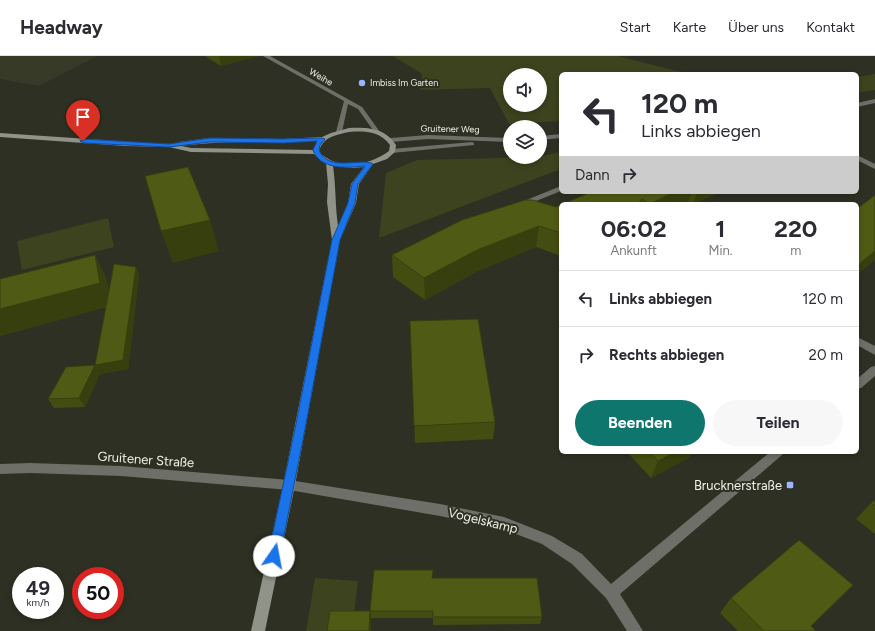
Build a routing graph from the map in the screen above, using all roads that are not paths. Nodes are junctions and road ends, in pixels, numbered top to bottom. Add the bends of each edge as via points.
1 (266, 56) edge
2 (875, 101) edge
3 (346, 102) junction
4 (859, 105) edge
5 (339, 132) junction
6 (377, 132) junction
7 (0, 135) edge
8 (559, 136) edge
9 (547, 137) edge
10 (322, 139) junction
11 (391, 140) junction
12 (503, 140) edge
13 (503, 141) edge
14 (169, 146) junction
15 (392, 151) junction
16 (316, 152) junction
17 (859, 157) edge
18 (329, 163) junction
19 (370, 164) junction
20 (875, 167) edge
21 (559, 189) edge
22 (523, 203) junction
23 (512, 208) edge
24 (536, 208) edge
25 (336, 240) junction
26 (859, 341) edge
27 (875, 351) edge
28 (875, 370) edge
29 (859, 383) edge
30 (776, 454) edge
31 (0, 469) edge
32 (289, 485) junction
33 (611, 594) junction
34 (258, 631) edge
35 (636, 631) edge

1 - 3 street, Weihe
2 - 4 street
3 - 5 street
3 - 6 street, Weihe via 360,108
5 - 6 main road
5 - 10 main road
6 - 11 main road
7 - 14 main road
8 - 9 street
10 - 14 main road via 210,140
10 - 16 main road via 317,144
11 - 12 street, Gruitener Weg via 428,137
11 - 15 main road
13 - 15 street, Gruitener Weg
14 - 16 main road via 191,150
15 - 19 main road via 388,156
16 - 18 main road
17 - 20 street
18 - 19 main road via 348,166
18 - 25 main road
19 - 25 main road via 355,184 352,203
21 - 22 street
22 - 23 street
22 - 24 street
25 - 32 main road
26 - 27 street
28 - 29 street
30 - 33 street
31 - 32 street, Gruitener Straße via 122,471
32 - 33 street, Vogelskamp via 504,523 547,540 577,559
32 - 34 main road
33 - 35 street, Vogelskamp

